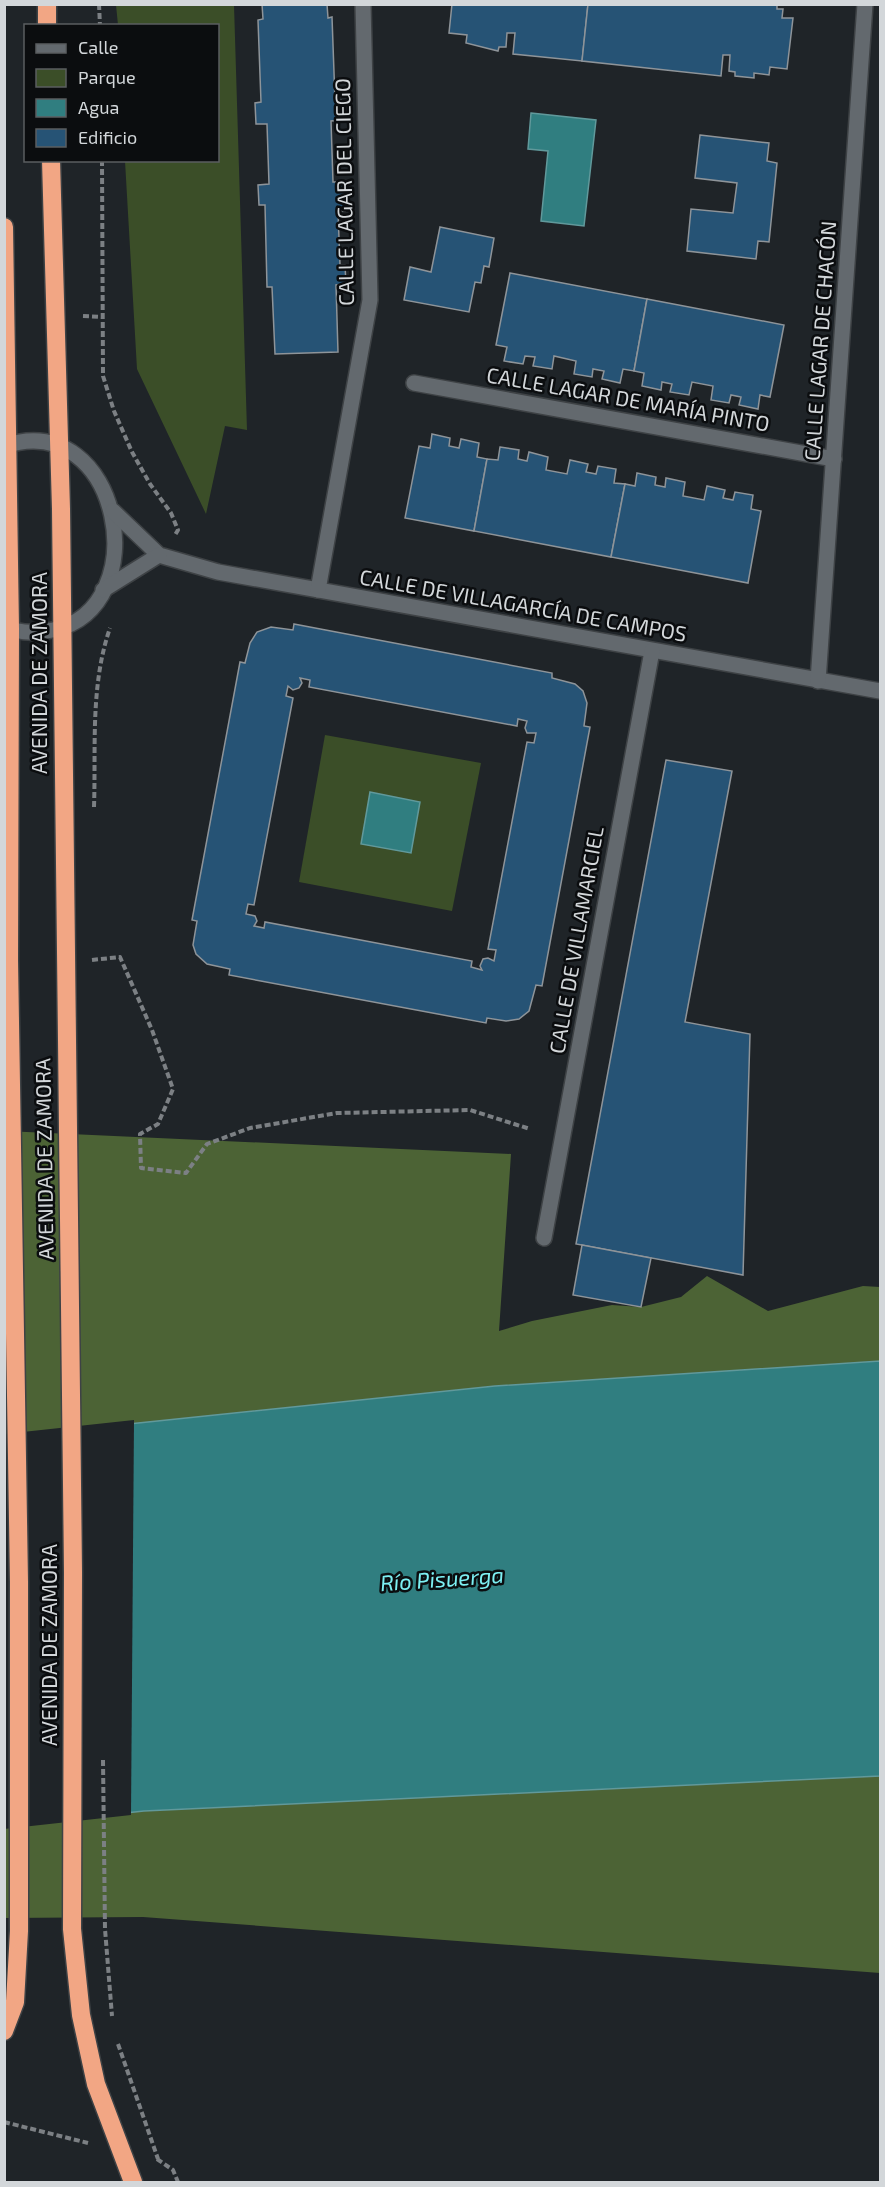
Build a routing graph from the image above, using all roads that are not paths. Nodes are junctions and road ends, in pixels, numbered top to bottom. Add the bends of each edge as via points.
1 (47, 4) edge
2 (363, 4) edge
3 (865, 4) edge
4 (47, 24) edge
5 (51, 162) edge
6 (4, 227) edge
7 (414, 383) dead end
8 (60, 444) junction
9 (5, 446) edge
10 (834, 459) junction
11 (113, 511) junction
12 (159, 555) junction
13 (103, 590) junction
14 (318, 590) junction
15 (7, 627) edge
16 (62, 628) junction
17 (652, 651) junction
18 (818, 681) junction
19 (880, 691) edge
20 (544, 1238) dead end
21 (4, 2031) edge
22 (134, 2182) edge

1 - 4 highway
2 - 14 street, CALLE LAGAR DEL CIEGO via 370,300
3 - 10 street, CALLE LAGAR DE CHACÓN
5 - 8 highway, AVENIDA DE ZAMORA
6 - 9 highway, AVENIDA DE ZAMORA
7 - 10 street, CALLE LAGAR DE MARÍA PINTO
8 - 9 street via 33,439
8 - 11 street via 92,471
8 - 16 highway, AVENIDA DE ZAMORA
9 - 15 highway, AVENIDA DE ZAMORA
10 - 18 street, CALLE LAGAR DE CHACÓN
11 - 12 street, CALLE DE VILLAGARCÍA DE CAMPOS
11 - 13 street via 116,549
12 - 13 street
12 - 14 street, CALLE DE VILLAGARCÍA DE CAMPOS via 219,572
13 - 16 street via 89,612
14 - 17 street, CALLE DE VILLAGARCÍA DE CAMPOS
15 - 16 street via 38,633
15 - 21 highway, AVENIDA DE ZAMORA via 20,1582 20,1931 15,2002
16 - 22 highway, AVENIDA DE ZAMORA via 73,1572 72,1929 81,2015 96,2084
17 - 18 street, CALLE DE VILLAGARCÍA DE CAMPOS
17 - 20 street, CALLE DE VILLAMARCIEL
18 - 19 street, CALLE DE VILLAGARCÍA DE CAMPOS

